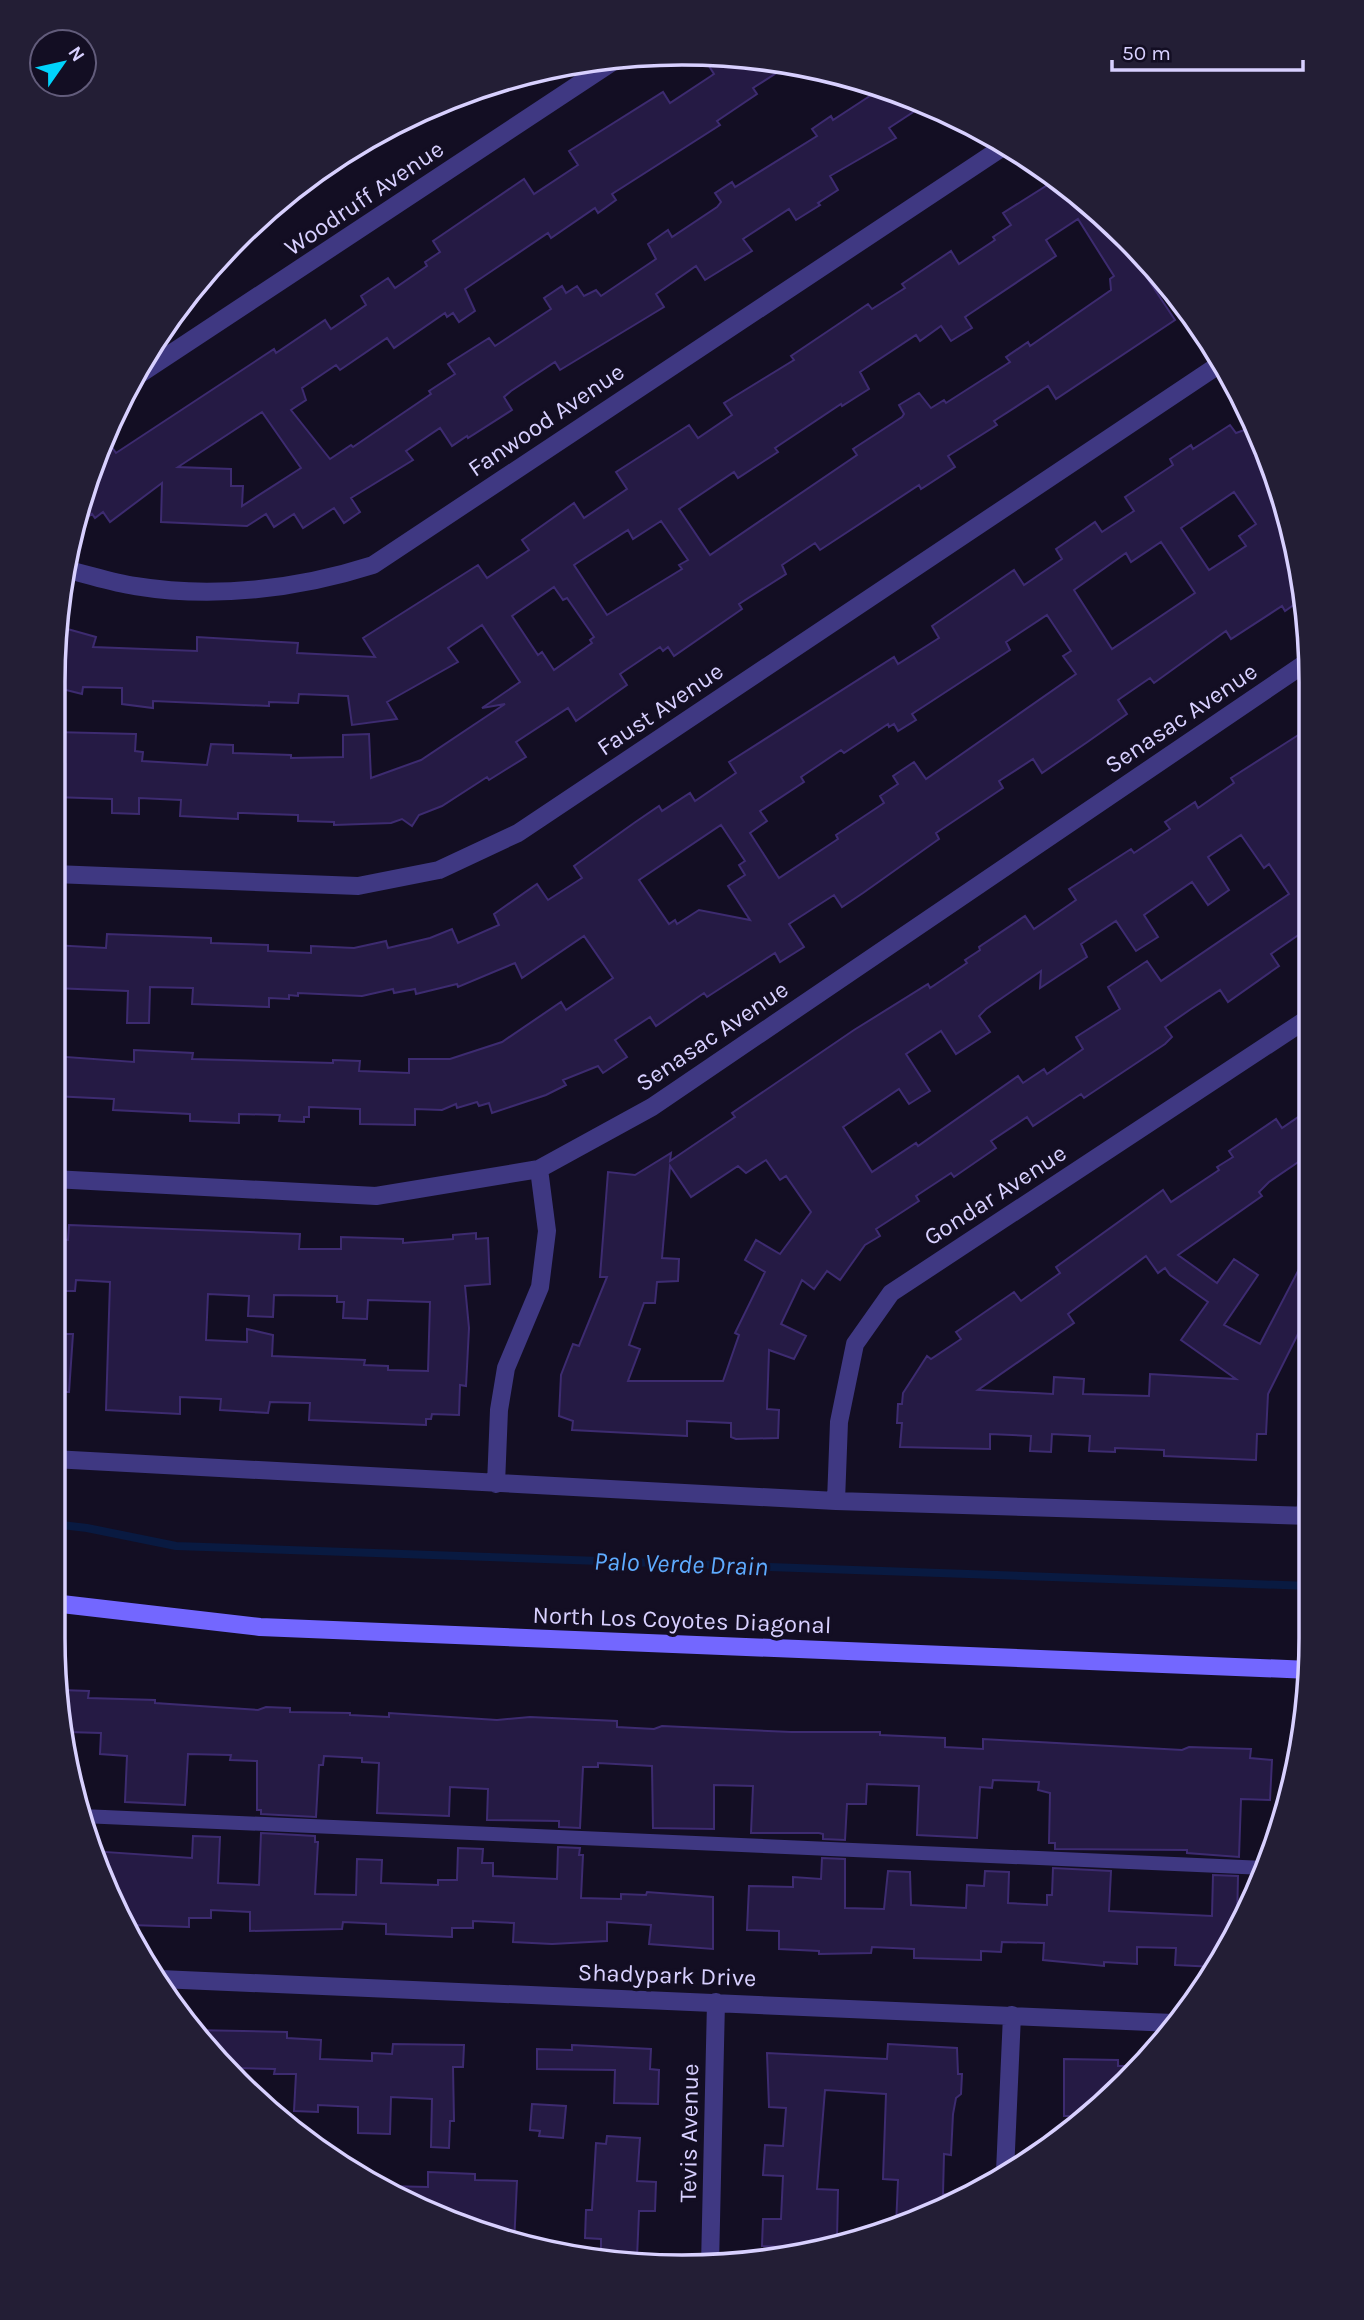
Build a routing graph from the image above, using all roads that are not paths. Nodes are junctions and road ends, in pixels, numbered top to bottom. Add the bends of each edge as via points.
1 (600, 70) edge
2 (997, 151) edge
3 (151, 367) edge
4 (1214, 368) edge
5 (75, 572) edge
6 (1299, 668) edge
7 (65, 874) edge
8 (1299, 1024) edge
9 (539, 1169) junction
10 (65, 1180) edge
11 (65, 1460) edge
12 (496, 1484) junction
13 (836, 1501) junction
14 (1299, 1515) edge
15 (65, 1604) edge
16 (1298, 1670) edge
17 (92, 1816) edge
18 (1254, 1868) edge
19 (168, 1979) edge
20 (716, 2001) junction
21 (1012, 2015) junction
22 (1165, 2023) edge
23 (1004, 2164) edge
24 (710, 2254) edge

1 - 3 street, Woodruff Avenue
2 - 5 street, Fanwood Avenue via 373,565 333,577 240,592 136,587
4 - 7 street, Faust Avenue via 517,833 439,870 358,887
6 - 9 street, Senasac Avenue via 652,1107
8 - 13 street, Gondar Avenue via 891,1293 855,1344 839,1422
9 - 10 street, Senasac Avenue via 376,1196
9 - 12 street via 547,1231 540,1287 506,1368
11 - 12 street
12 - 13 street
13 - 14 street
15 - 16 main road, North Los Coyotes Diagonal via 261,1626
17 - 18 lane
19 - 20 street, Shadypark Drive
20 - 21 street, Shadypark Drive
20 - 24 street, Tevis Avenue
21 - 22 street, Shadypark Drive
21 - 23 street

